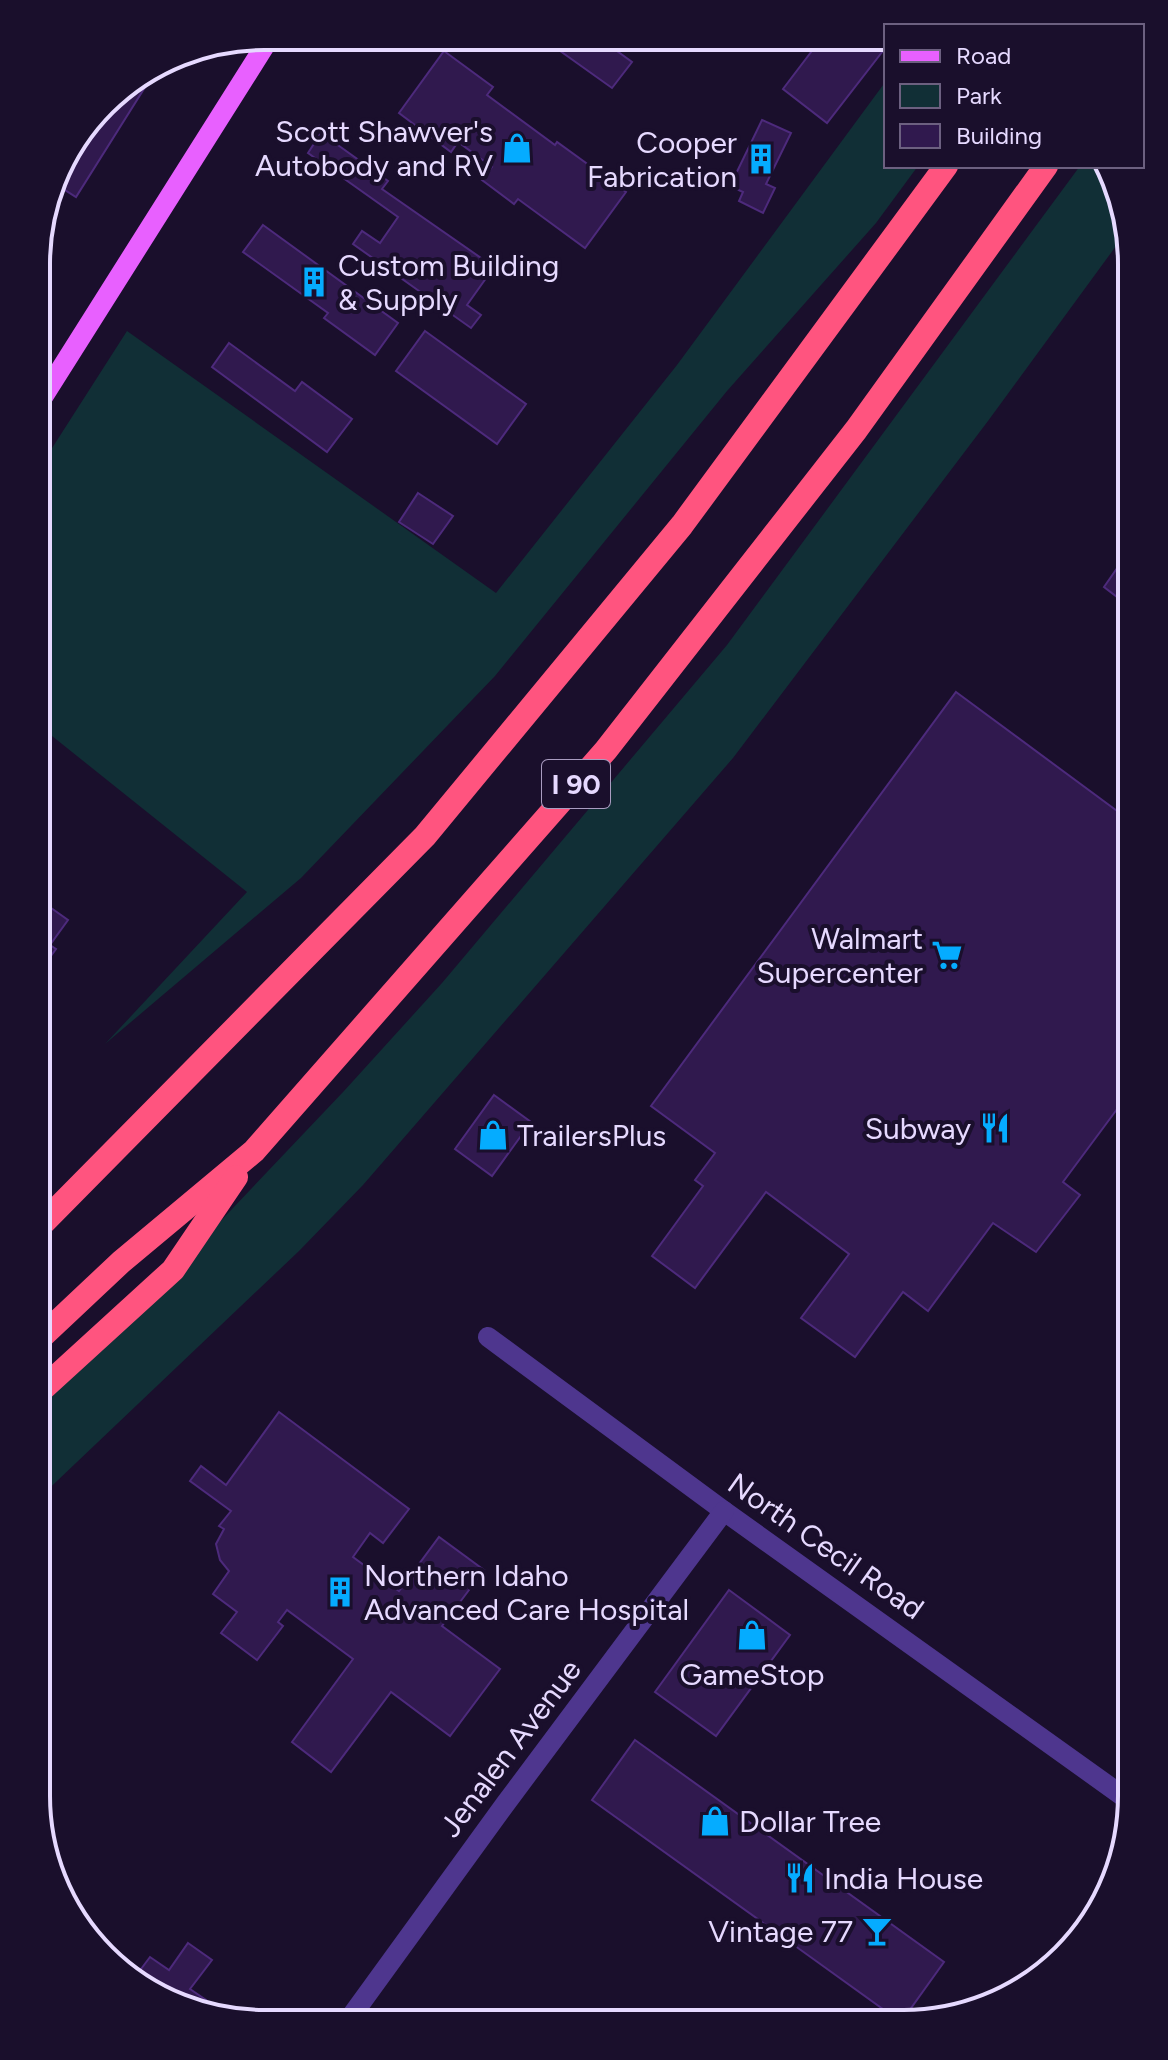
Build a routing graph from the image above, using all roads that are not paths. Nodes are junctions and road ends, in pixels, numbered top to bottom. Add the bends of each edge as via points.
1 (262, 50) edge
2 (945, 168) edge
3 (1045, 168) edge
4 (50, 386) edge
5 (254, 1151) junction
6 (50, 1216) edge
7 (50, 1329) edge
8 (488, 1337) dead end
9 (50, 1382) edge
10 (724, 1511) junction
11 (1118, 1793) edge
12 (356, 2010) edge

1 - 4 main road
2 - 6 highway, I 90 via 682,525 425,836
3 - 5 highway, I 90 via 856,430 606,750
5 - 7 highway, I 90
5 - 9 highway via 173,1270
8 - 10 street, North Cecil Road
10 - 11 street, North Cecil Road
10 - 12 street, Jenalen Avenue

